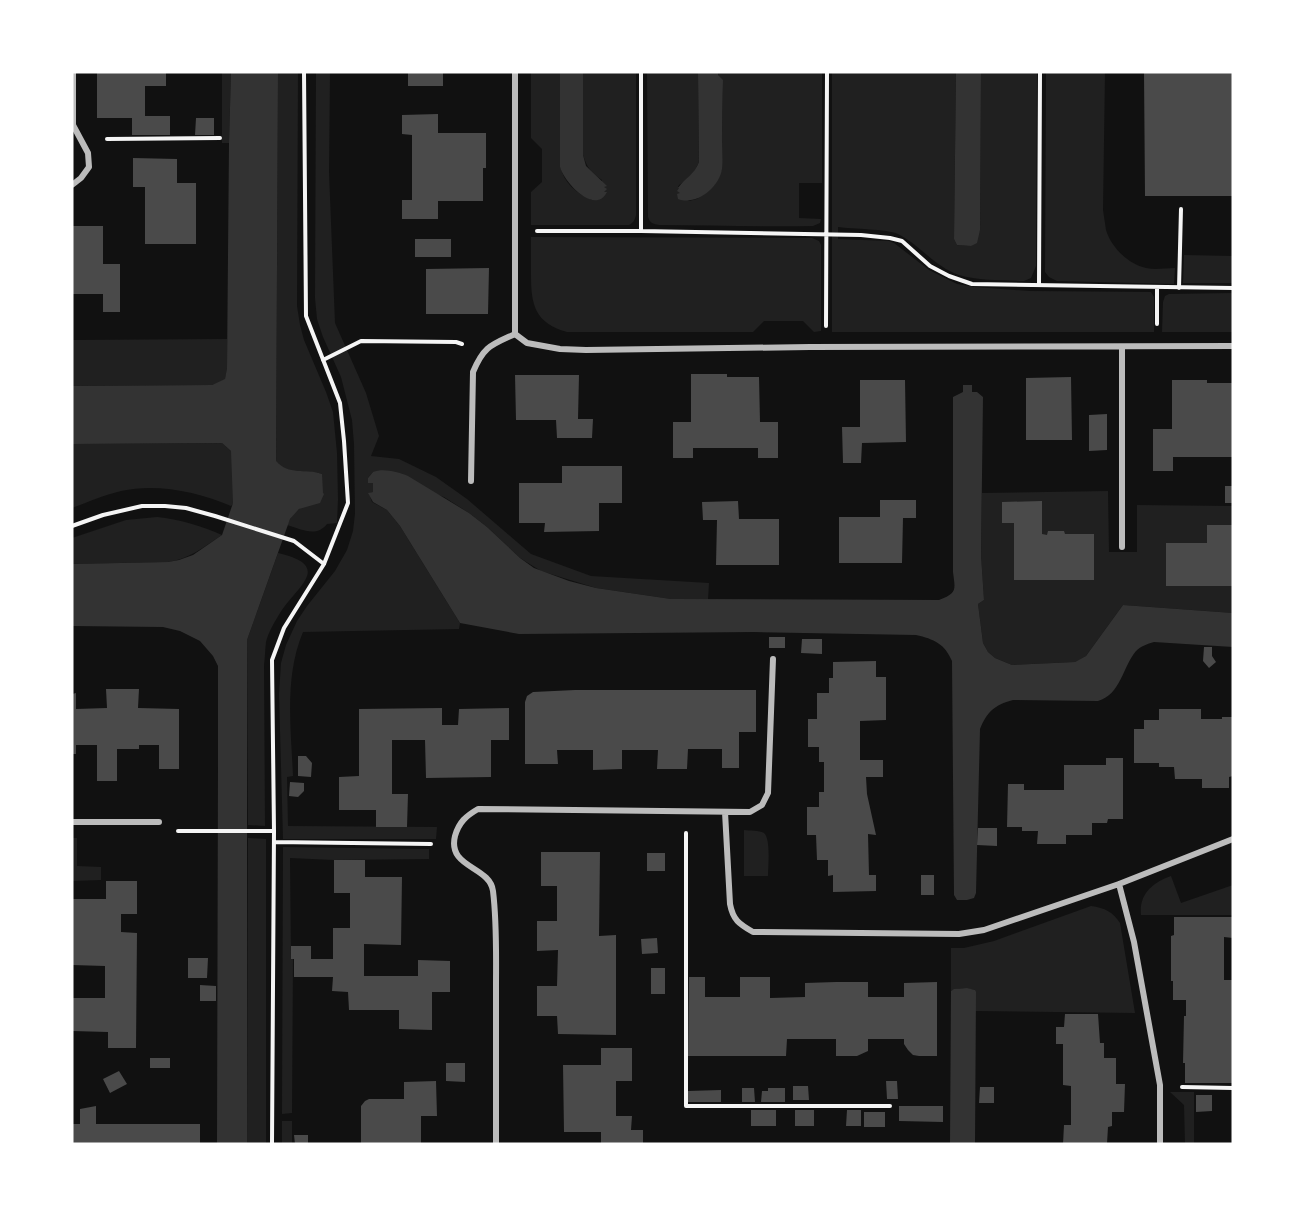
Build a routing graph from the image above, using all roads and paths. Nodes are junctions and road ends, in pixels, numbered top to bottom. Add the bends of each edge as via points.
1 (72, 72) edge
2 (304, 72) edge
3 (515, 72) edge
4 (641, 72) edge
5 (827, 72) edge
6 (1040, 72) edge
7 (220, 138) dead end
8 (81, 139) junction
9 (72, 185) edge
10 (1181, 209) dead end
11 (515, 231) junction
12 (641, 231) junction
13 (827, 234) junction
14 (1039, 285) junction
15 (1157, 288) junction
16 (1179, 288) junction
17 (1233, 288) edge
18 (515, 334) junction
19 (826, 346) junction
20 (1156, 346) junction
21 (1233, 346) edge
22 (1122, 347) junction
23 (480, 355) junction
24 (323, 360) junction
25 (471, 481) dead end
26 (72, 526) edge
27 (1122, 548) dead end
28 (324, 564) junction
29 (773, 659) dead end
30 (686, 811) junction
31 (725, 812) junction
32 (72, 822) edge
33 (159, 822) dead end
34 (274, 831) junction
35 (209, 832) dead end
36 (1233, 839) edge
37 (274, 842) junction
38 (453, 844) junction
39 (1119, 884) junction
40 (1160, 1087) junction
41 (1233, 1088) edge
42 (890, 1106) dead end
43 (272, 1144) edge
44 (496, 1144) edge
45 (1160, 1144) edge

1 - 8 street via 73,125
2 - 24 path via 306,316
3 - 11 street
4 - 12 path
5 - 13 path
6 - 14 path
7 - 8 path
8 - 9 street via 89,167
10 - 16 path
11 - 12 path
11 - 18 street
12 - 13 path
13 - 14 path via 902,241 930,266 972,284
13 - 19 path
14 - 15 path
15 - 16 path
15 - 20 path
16 - 17 path
18 - 19 street via 527,343 560,349
18 - 23 street
19 - 22 street
20 - 21 street
20 - 22 street
22 - 27 street
23 - 24 path via 474,348 456,342 361,342
23 - 25 street via 473,372
24 - 28 path via 340,403 348,503
26 - 28 path via 142,506 186,508 294,541
28 - 34 path via 284,628 272,660
29 - 31 street via 768,794 762,805 750,812
30 - 31 street
30 - 38 street via 478,809 464,817
30 - 42 path via 686,1107
31 - 39 street via 732,914 740,925 753,932 959,934 984,930
32 - 33 street
34 - 35 path
34 - 37 path
36 - 39 street
37 - 38 path
37 - 43 path
38 - 44 street via 457,856 488,878 493,888
39 - 40 street via 1134,942
40 - 41 path
40 - 45 street

